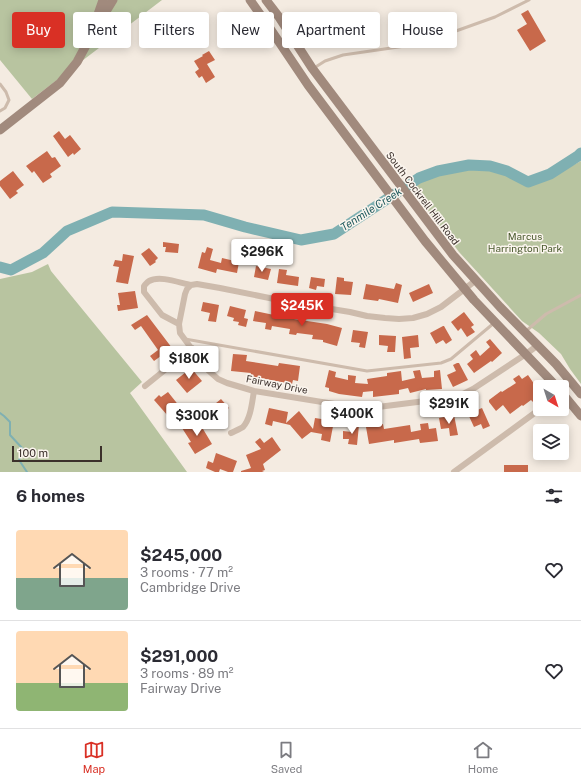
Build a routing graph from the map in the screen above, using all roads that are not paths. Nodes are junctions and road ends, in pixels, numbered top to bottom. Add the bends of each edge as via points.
1 (103, 0) edge
2 (113, 0) edge
3 (250, 0) edge
4 (266, 0) edge
5 (529, 0) edge
6 (99, 12) edge
7 (106, 12) edge
8 (85, 48) edge
9 (312, 68) junction
10 (300, 75) junction
11 (0, 84) edge
12 (0, 111) edge
13 (0, 130) edge
14 (475, 281) junction
15 (191, 285) junction
16 (465, 289) junction
17 (581, 295) edge
18 (495, 322) junction
19 (179, 324) junction
20 (525, 332) junction
21 (184, 339) junction
22 (514, 341) junction
23 (538, 345) junction
24 (192, 348) junction
25 (526, 354) junction
26 (550, 380) edge
27 (145, 386) dead end
28 (254, 391) junction
29 (581, 394) edge
30 (569, 402) edge
31 (533, 414) edge
32 (581, 416) edge
33 (231, 433) dead end
34 (454, 472) edge

1 - 6 main road
2 - 7 main road
3 - 10 main road
4 - 9 main road, South Cockrell Hill Road
5 - 9 lane via 495,17 442,36 405,46 343,54
8 - 13 main road via 60,83
9 - 10 main road
9 - 14 main road, South Cockrell Hill Road
10 - 16 main road
11 - 12 lane via 9,100
14 - 16 street
14 - 20 main road, South Cockrell Hill Road
15 - 16 street via 220,288 367,316 399,319 427,314
15 - 19 street via 185,294
15 - 19 street via 156,279 144,286 144,292 162,315
16 - 18 main road
17 - 20 lane via 546,314
18 - 21 lane via 451,359 441,363 367,371
18 - 22 main road
19 - 21 street
20 - 22 main road
20 - 23 main road, South Cockrell Hill Road
21 - 24 street, Fairway Drive
22 - 25 main road
23 - 25 street, Fairway Drive
23 - 29 main road, South Cockrell Hill Road
24 - 27 street
24 - 28 street, Fairway Drive via 218,379
25 - 26 main road
25 - 28 street, Fairway Drive via 465,394 447,399 360,408
28 - 33 street via 246,422
30 - 32 main road
31 - 34 street

